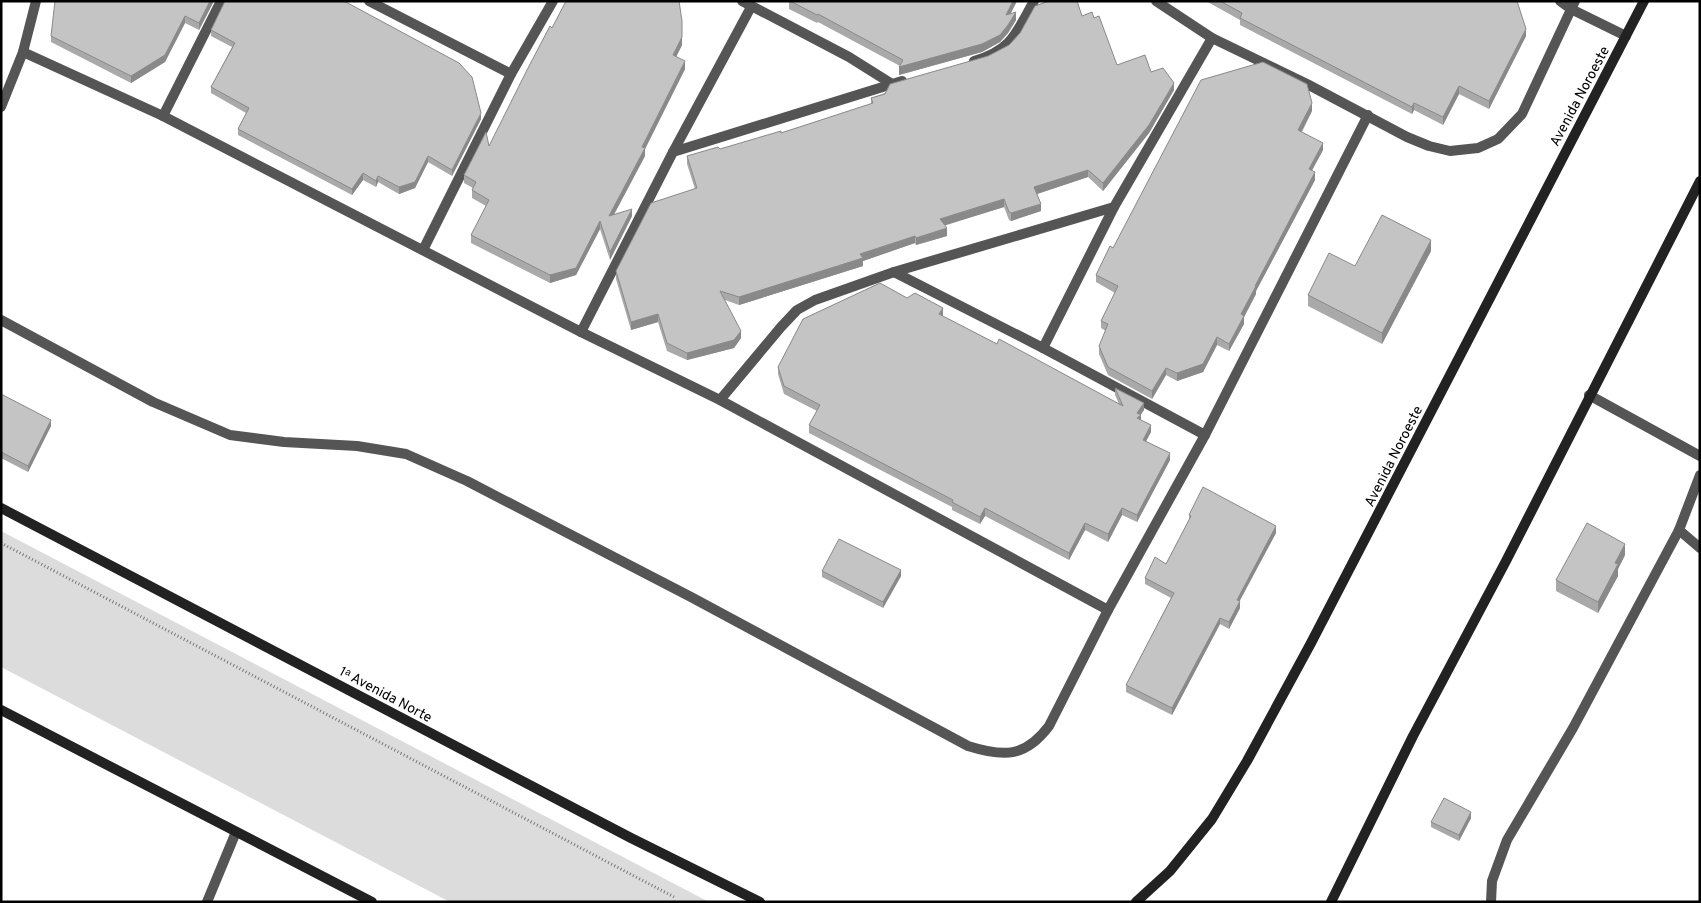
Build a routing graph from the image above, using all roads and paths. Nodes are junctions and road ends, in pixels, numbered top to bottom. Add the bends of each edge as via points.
1 (36, 1) edge
2 (221, 1) edge
3 (369, 1) edge
4 (553, 1) edge
5 (742, 1) edge
6 (1034, 1) edge
7 (1156, 1) edge
8 (1560, 1) edge
9 (1644, 1) edge
10 (1573, 5) edge
11 (751, 7) junction
12 (1626, 36) junction
13 (1212, 38) junction
14 (24, 52) junction
15 (966, 63) edge
16 (511, 74) junction
17 (911, 79) edge
18 (892, 84) junction
19 (1, 107) edge
20 (1368, 115) junction
21 (163, 116) junction
22 (672, 152) junction
23 (1700, 180) edge
24 (1114, 207) junction
25 (423, 250) junction
26 (894, 272) junction
27 (1, 320) edge
28 (581, 332) junction
29 (1043, 348) junction
30 (1589, 395) junction
31 (720, 400) junction
32 (1205, 435) junction
33 (1700, 456) edge
34 (1700, 475) edge
35 (1, 508) edge
36 (1679, 530) junction
37 (1, 543) edge
38 (1700, 548) edge
39 (1108, 610) junction
40 (1, 710) edge
41 (236, 832) junction
42 (674, 896) dead end
43 (207, 902) edge
44 (372, 902) edge
45 (760, 902) edge
46 (1136, 902) edge
47 (1330, 902) edge
48 (1490, 902) edge

1 - 14 street
2 - 21 street
3 - 16 street
4 - 16 street
5 - 11 street
6 - 15 street via 1014,37 1004,48
7 - 13 street
8 - 10 street
9 - 12 street, Avenida Noroeste
10 - 12 street
10 - 20 street via 1522,114 1498,139 1478,148 1450,151 1408,137
11 - 18 street via 849,57
11 - 22 street
12 - 46 street, Avenida Noroeste via 1380,512 1247,761 1212,819 1170,871
13 - 20 street
13 - 24 street
14 - 19 street
14 - 21 street
16 - 25 street
17 - 18 street
18 - 22 street
20 - 32 street
21 - 25 street
22 - 28 street
23 - 30 street
24 - 26 street
24 - 29 street
25 - 28 street
26 - 29 street
26 - 31 street via 815,300 797,310
27 - 39 street via 153,402 230,434 406,454 476,485 968,746 985,751 1003,754 1039,740
28 - 31 street
29 - 32 street
30 - 33 street
30 - 47 street
31 - 39 street
32 - 39 street
34 - 36 street
35 - 45 street, 1ᵃ Avenida Norte via 631,838
36 - 38 street
36 - 48 street via 1573,728 1507,840 1492,881
37 - 42 path
40 - 41 street
41 - 43 street
41 - 44 street

